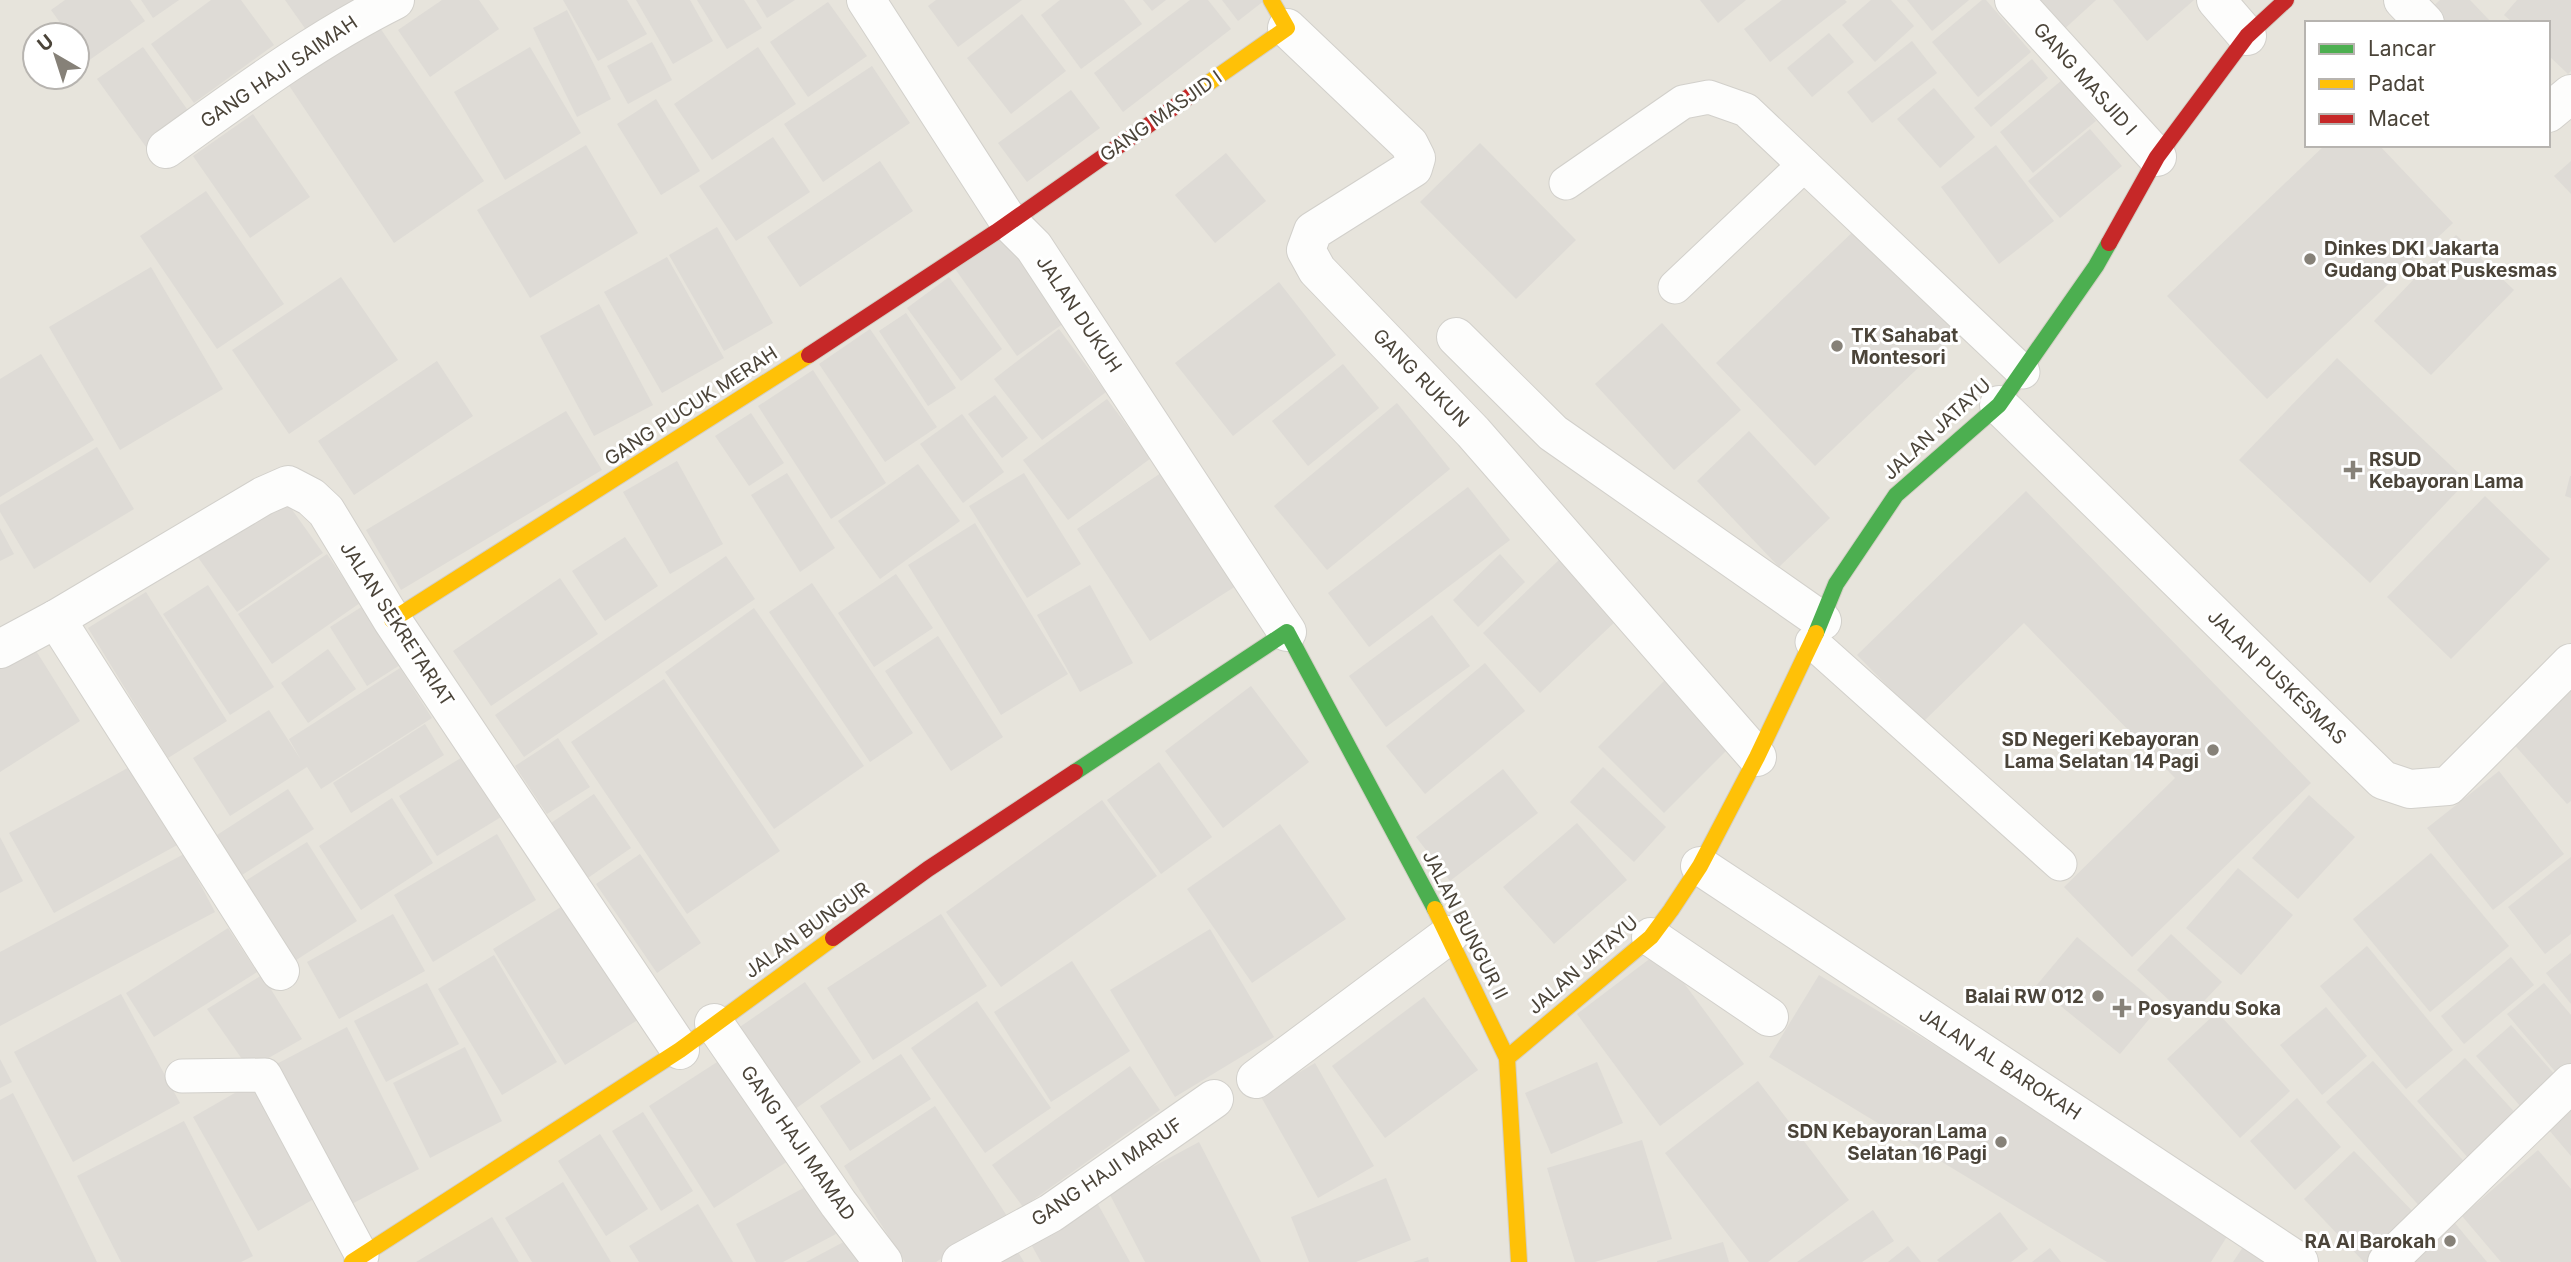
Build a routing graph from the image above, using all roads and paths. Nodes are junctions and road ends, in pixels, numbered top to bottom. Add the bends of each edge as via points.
1 (395, 0) edge
2 (866, 0) edge
3 (2014, 0) edge
4 (2216, 0) edge
5 (2286, 0) edge
6 (2403, 0) edge
7 (1279, 14) edge
8 (2423, 21) edge
9 (2247, 36) junction
10 (2571, 94) edge
11 (2550, 111) edge
12 (166, 149) dead end
13 (2157, 157) junction
14 (1804, 164) junction
15 (1566, 183) dead end
16 (1009, 222) junction
17 (1675, 287) dead end
18 (1456, 337) dead end
19 (2023, 372) junction
20 (1999, 405) junction
21 (55, 619) junction
22 (392, 620) junction
23 (1817, 631) junction
24 (1287, 632) junction
25 (0, 649) edge
26 (2571, 663) edge
27 (1757, 757) junction
28 (2060, 864) dead end
29 (1700, 866) junction
30 (1449, 935) junction
31 (1651, 937) junction
32 (280, 971) dead end
33 (1769, 1017) dead end
34 (714, 1023) junction
35 (680, 1050) junction
36 (1507, 1058) junction
37 (182, 1076) dead end
38 (1256, 1079) dead end
39 (2571, 1083) edge
40 (1214, 1099) dead end
41 (360, 1260) edge
42 (883, 1262) edge
43 (961, 1262) edge
44 (1519, 1262) edge
45 (2299, 1262) edge
46 (2387, 1262) edge

1 - 12 street, GANG HAJI SAIMAH via 281,68
2 - 16 street, JALAN DUKUH
3 - 13 street, GANG MASJID I
4 - 9 street
5 - 9 street, JALAN JATAYU
6 - 8 street
7 - 16 street, GANG MASJID I
7 - 27 street, GANG RUKUN via 1409,144 1416,158 1413,169 1312,230 1306,250 1317,270 1473,432
9 - 13 street, JALAN JATAYU
10 - 11 street
13 - 19 street, JALAN JATAYU via 2096,266
14 - 15 lane via 1746,110 1709,97 1683,102
14 - 17 lane
14 - 19 lane
16 - 22 street, GANG PUCUK MERAH via 714,417
16 - 24 street, JALAN DUKUH via 1034,247
18 - 23 street via 1553,433
19 - 20 street, JALAN JATAYU
20 - 23 street, JALAN JATAYU via 1896,495 1836,584
20 - 26 street, JALAN PUSKESMAS via 2383,780 2410,789 2448,786
21 - 22 street, JALAN SEKRETARIAT via 288,485 326,511
21 - 25 street, JALAN SEKRETARIAT
21 - 32 street
22 - 35 street, JALAN SEKRETARIAT
23 - 27 street, JALAN JATAYU
23 - 28 lane
24 - 30 street, JALAN BUNGUR II
24 - 34 street, JALAN BUNGUR via 928,870
27 - 29 street, JALAN JATAYU
29 - 31 street, JALAN JATAYU
29 - 45 street, JALAN AL BAROKAH
30 - 36 street, JALAN BUNGUR II
30 - 38 street
31 - 33 street
31 - 36 street, JALAN JATAYU
34 - 35 street, JALAN BUNGUR
34 - 42 street, GANG HAJI MAMAD
35 - 41 street, JALAN BUNGUR
36 - 44 street, JALAN BUNGUR II
37 - 41 lane via 265,1075
39 - 46 street
40 - 43 street, GANG HAJI MARUF via 1051,1213

